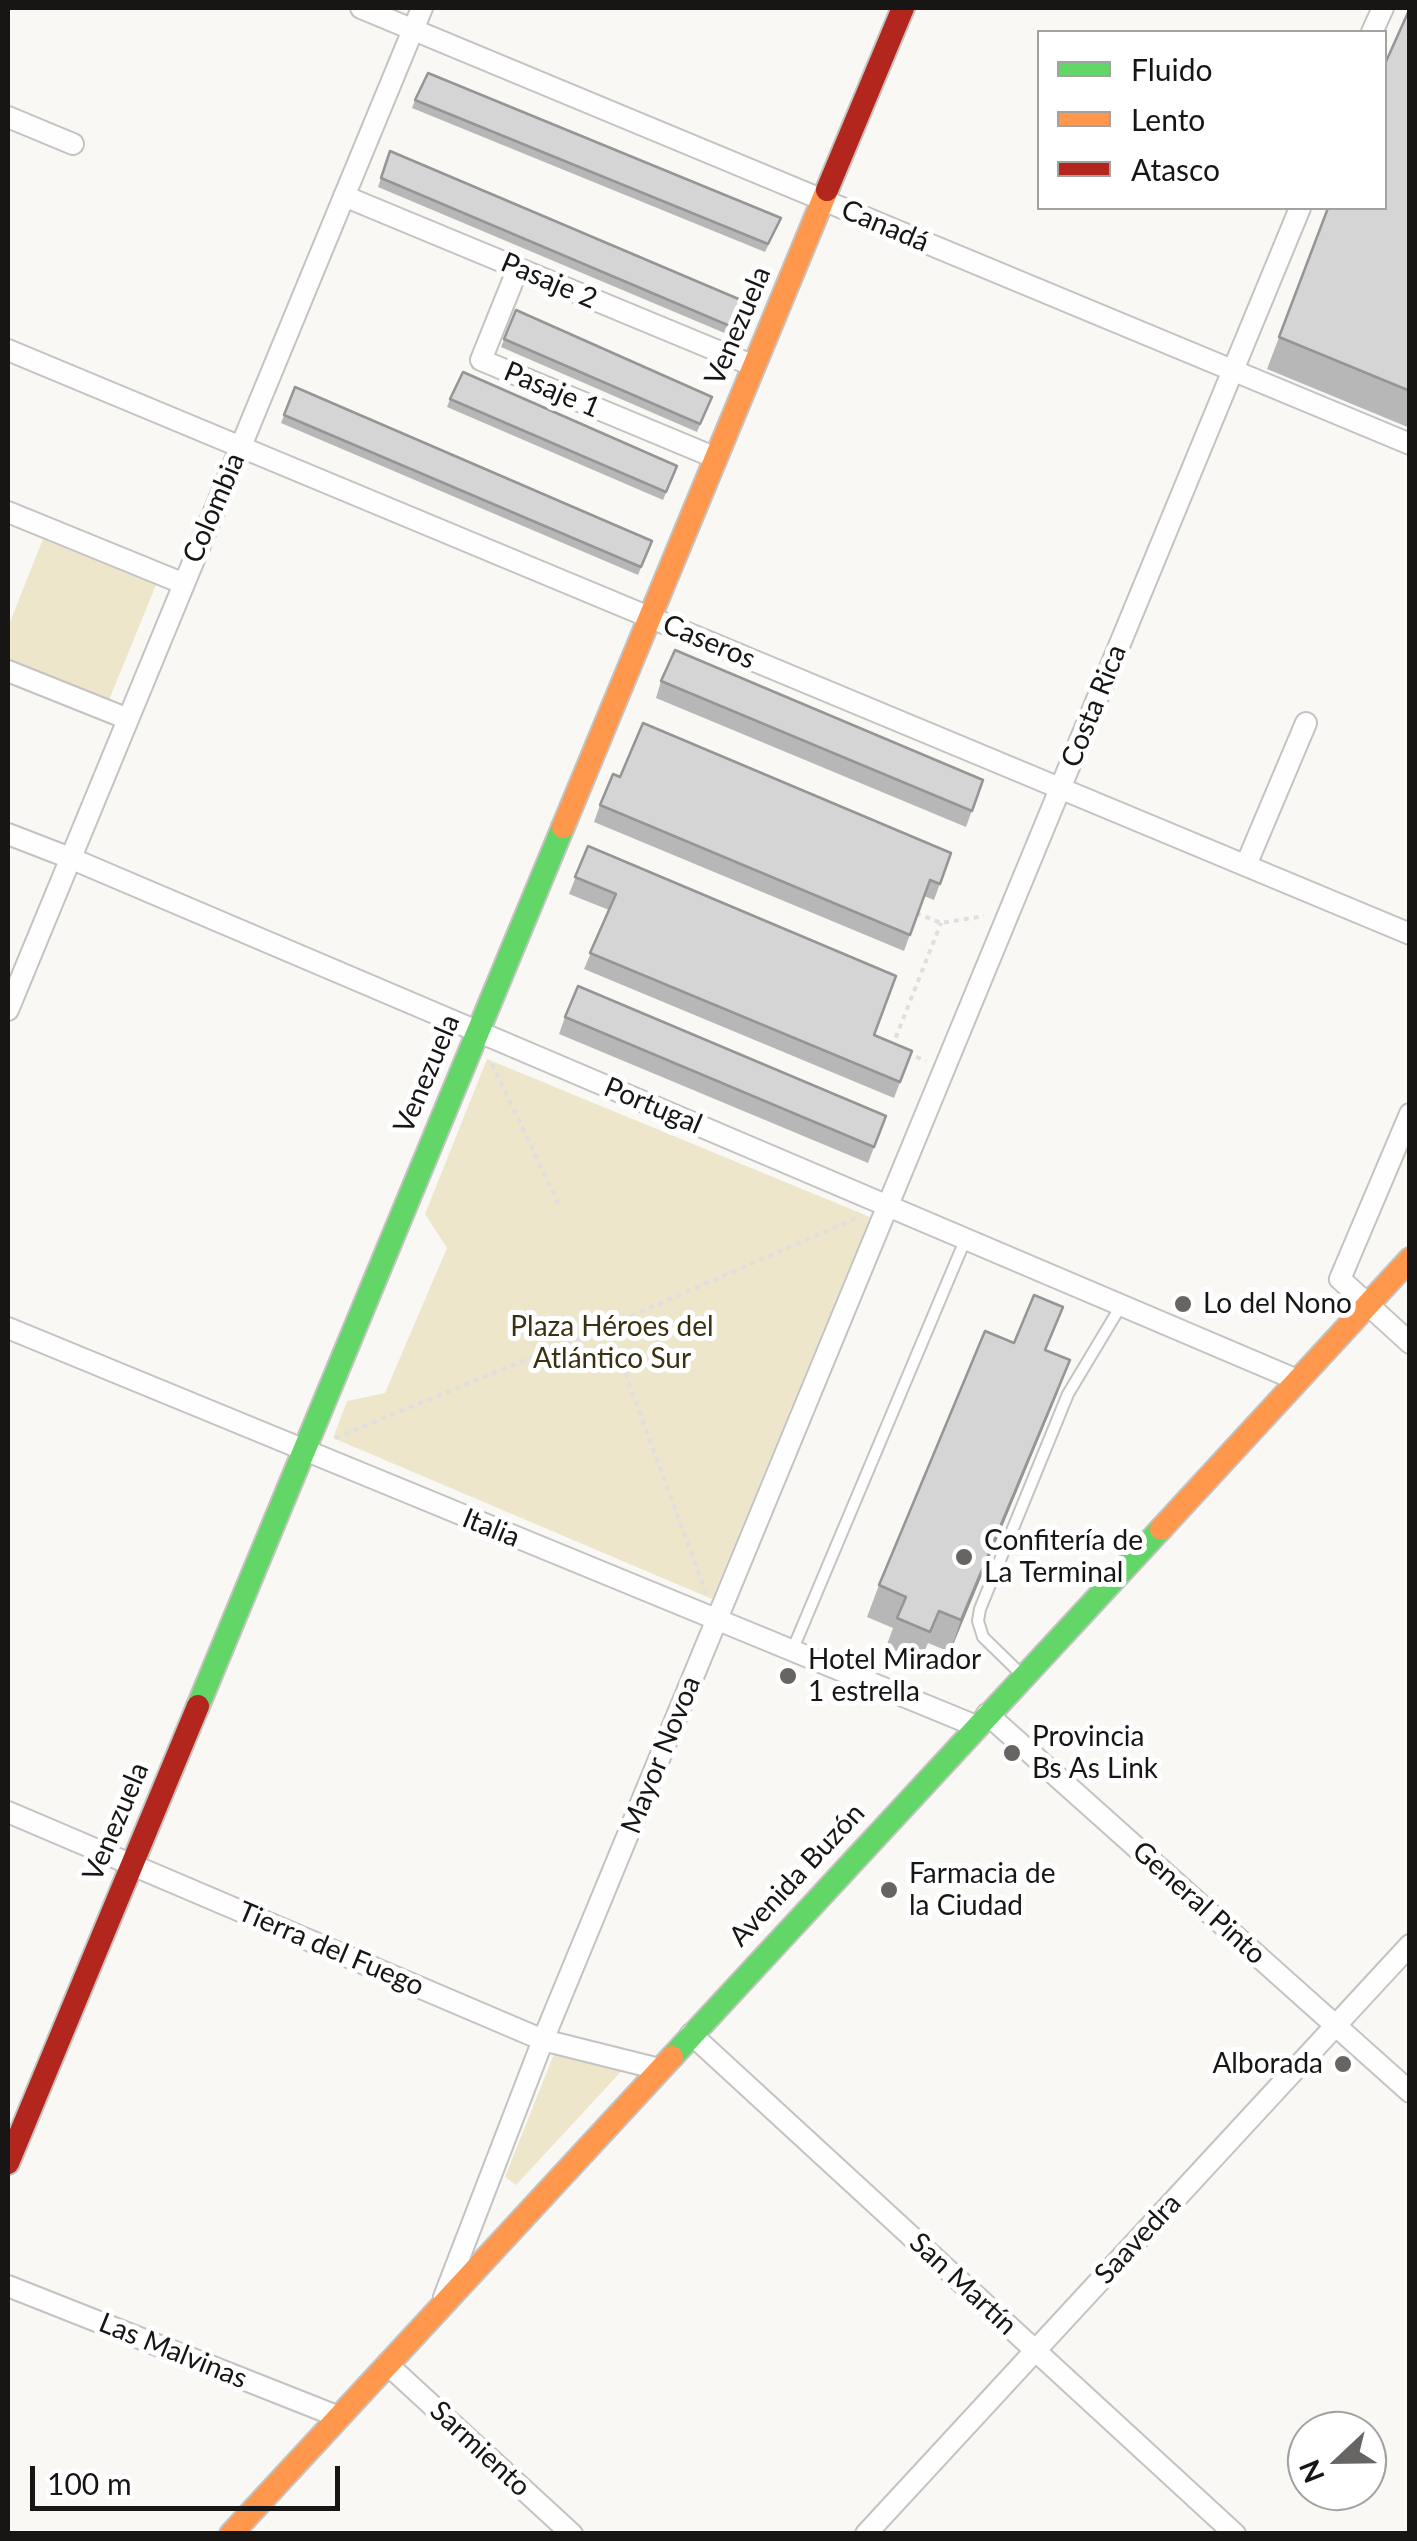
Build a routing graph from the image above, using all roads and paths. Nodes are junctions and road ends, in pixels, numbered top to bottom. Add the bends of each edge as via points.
1 (362, 8) edge
2 (422, 8) edge
3 (902, 8) edge
4 (413, 29) junction
5 (8, 117) edge
6 (73, 144) dead end
7 (344, 196) junction
8 (823, 200) junction
9 (1299, 210) edge
10 (518, 268) junction
11 (8, 350) edge
12 (754, 366) junction
13 (1232, 371) junction
14 (1410, 444) edge
15 (240, 447) junction
16 (716, 458) junction
17 (8, 512) edge
18 (182, 583) junction
19 (650, 617) junction
20 (8, 671) edge
21 (128, 720) junction
22 (1306, 723) dead end
23 (1060, 788) junction
24 (8, 834) edge
25 (70, 858) junction
26 (1246, 866) junction
27 (905, 908) edge
28 (1009, 912) junction
29 (941, 923) junction
30 (1410, 934) edge
31 (8, 1010) edge
32 (477, 1032) junction
33 (944, 1069) junction
34 (1410, 1114) edge
35 (888, 1204) junction
36 (561, 1209) dead end
37 (966, 1238) junction
38 (1410, 1259) edge
39 (1122, 1304) junction
40 (1368, 1304) junction
41 (608, 1326) junction
42 (8, 1328) edge
43 (1410, 1343) edge
44 (1298, 1380) junction
45 (303, 1451) junction
46 (716, 1621) junction
47 (792, 1652) junction
48 (1023, 1676) junction
49 (982, 1720) junction
50 (8, 1812) edge
51 (131, 1864) junction
52 (1410, 1945) edge
53 (1336, 2024) junction
54 (691, 2034) junction
55 (543, 2040) junction
56 (659, 2069) junction
57 (1410, 2092) edge
58 (8, 2163) edge
59 (8, 2286) edge
60 (440, 2308) junction
61 (1035, 2350) junction
62 (388, 2364) junction
63 (339, 2416) junction
64 (231, 2534) edge
65 (572, 2534) edge
66 (866, 2534) edge
67 (1234, 2534) edge

1 - 4 street, Canadá
2 - 4 street, Colombia
3 - 8 street, Venezuela
4 - 7 street, Colombia
4 - 8 street, Canadá
5 - 6 street
7 - 10 street, Pasaje 2
7 - 15 street, Colombia
8 - 12 street, Venezuela
8 - 13 street, Canadá
9 - 13 street, Costa Rica
10 - 12 street, Pasaje 2
10 - 16 street, Pasaje 1 via 481,360
11 - 15 street, Caseros
12 - 16 street, Venezuela
13 - 14 street, Canadá
13 - 23 street, Costa Rica
15 - 18 street, Colombia
15 - 19 street, Caseros
16 - 19 street, Venezuela
17 - 18 street
18 - 21 street, Colombia
19 - 23 street, Caseros
19 - 32 street, Venezuela
20 - 21 street
21 - 25 street, Colombia
22 - 26 street
23 - 26 street, Caseros
23 - 28 street, Costa Rica
24 - 25 street, Portugal
25 - 31 street, Colombia
25 - 32 street, Portugal
26 - 30 street, Caseros
27 - 29 path
28 - 29 path
28 - 33 street, Costa Rica
29 - 33 path via 892,1047
32 - 35 street, Portugal
32 - 36 path
32 - 45 street, Venezuela
33 - 35 street, Costa Rica
34 - 40 street via 1340,1279
35 - 37 street, Portugal
35 - 41 path
35 - 46 street, Mayor Novoa
37 - 39 street, Portugal
37 - 47 lane
38 - 40 street, Avenida Buzón
39 - 44 street, Portugal
39 - 48 lane via 1068,1394 980,1610 982,1637
40 - 43 street
40 - 44 street, Avenida Buzón
41 - 45 path
41 - 46 path
42 - 45 street, Italia
44 - 48 street, Avenida Buzón
45 - 46 street, Italia
45 - 51 street, Venezuela
46 - 47 street, Italia
46 - 55 street, Mayor Novoa
47 - 49 street, Italia
48 - 49 street, Avenida Buzón
49 - 53 street, General Pinto
49 - 54 street, Avenida Buzón
50 - 51 street, Tierra del Fuego
51 - 55 street, Tierra del Fuego
51 - 58 street, Venezuela
52 - 53 street, Saavedra
53 - 57 street, General Pinto
53 - 61 street, Saavedra
54 - 56 street, Avenida Buzón
54 - 61 street, San Martín
55 - 56 street, Tierra del Fuego
55 - 60 street, Mayor Novoa
56 - 60 street, Avenida Buzón
59 - 63 street, Las Malvinas
60 - 62 street, Avenida Buzón
61 - 66 street, Saavedra
61 - 67 street, San Martín
62 - 63 street, Avenida Buzón
62 - 65 street, Sarmiento
63 - 64 street, Avenida Buzón

